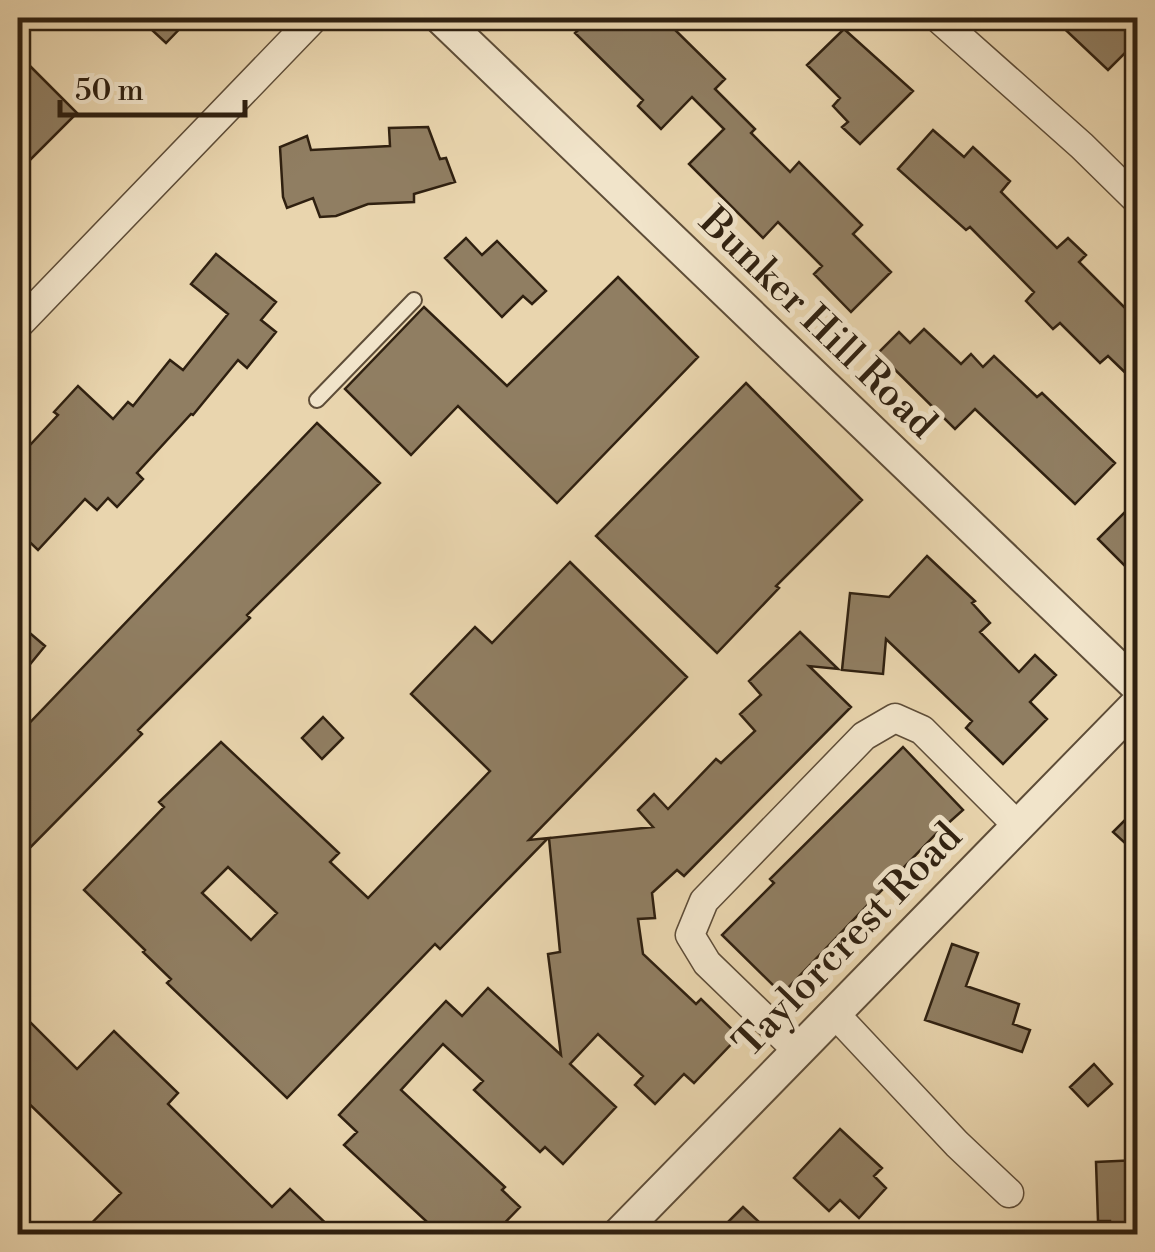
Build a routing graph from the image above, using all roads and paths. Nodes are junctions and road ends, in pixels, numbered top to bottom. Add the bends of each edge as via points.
1 (314, 18) edge
2 (441, 18) edge
3 (938, 18) edge
4 (1138, 201) edge
5 (414, 300) dead end
6 (18, 325) edge
7 (317, 400) dead end
8 (1138, 687) edge
9 (1138, 702) edge
10 (1017, 825) junction
11 (834, 1014) junction
12 (798, 1051) junction
13 (1009, 1193) dead end
14 (619, 1234) edge

1 - 6 street
2 - 8 street, Bunker Hill Road
3 - 4 street
5 - 7 lane
9 - 10 street, Taylorcrest Road
10 - 11 street, Taylorcrest Road
10 - 12 street via 922,730 894,718 864,736 704,901 690,934 707,963
11 - 12 street, Taylorcrest Road
11 - 13 street
12 - 14 street, Taylorcrest Road

